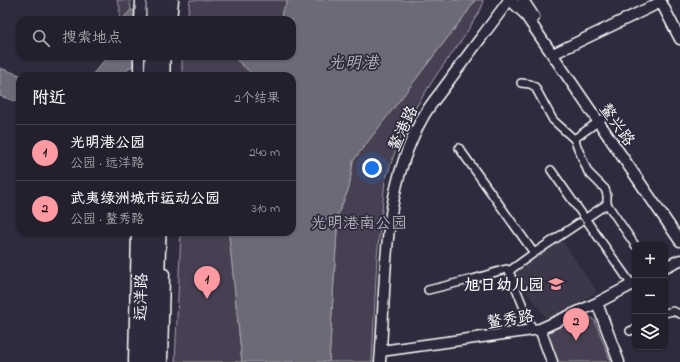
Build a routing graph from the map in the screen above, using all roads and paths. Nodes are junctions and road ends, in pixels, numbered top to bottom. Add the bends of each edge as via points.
1 (153, 0) edge
2 (173, 0) edge
3 (503, 0) edge
4 (510, 0) edge
5 (524, 0) edge
6 (661, 1) edge
7 (141, 4) edge
8 (168, 13) edge
9 (140, 16) edge
10 (152, 16) edge
11 (534, 22) junction
12 (492, 23) junction
13 (680, 39) edge
14 (555, 54) junction
15 (139, 60) edge
16 (152, 60) edge
17 (163, 60) edge
18 (170, 60) edge
19 (139, 72) edge
20 (151, 72) edge
21 (163, 72) edge
22 (168, 72) edge
23 (521, 83) dead end
24 (600, 120) junction
25 (574, 139) junction
26 (459, 148) dead end
27 (551, 170) dead end
28 (607, 204) junction
29 (586, 218) junction
30 (578, 224) dead end
31 (680, 230) edge
32 (137, 236) edge
33 (147, 236) edge
34 (159, 236) edge
35 (165, 236) edge
36 (680, 241) edge
37 (633, 242) edge
38 (534, 253) junction
39 (680, 260) edge
40 (668, 266) edge
41 (509, 271) junction
42 (632, 281) edge
43 (632, 285) edge
44 (428, 290) dead end
45 (597, 303) junction
46 (668, 312) edge
47 (680, 314) edge
48 (536, 330) junction
49 (381, 350) junction
50 (134, 362) edge
51 (144, 362) edge
52 (155, 362) edge
53 (162, 362) edge
54 (380, 362) edge
55 (552, 362) edge
56 (618, 362) edge

1 - 10 highway
2 - 8 street
3 - 12 street, 鳌港路
4 - 11 street
4 - 12 street, 鳌港路
5 - 11 street
6 - 13 street
6 - 14 street
7 - 9 street
11 - 14 street, 鳌兴路
12 - 49 street, 鳌港路 via 427,109 402,164 390,216
14 - 24 street, 鳌兴路
15 - 19 street
16 - 20 highway
17 - 21 highway
18 - 22 street
23 - 25 street via 535,87 553,120
24 - 25 street
24 - 31 street, 鳌兴路
24 - 36 street, 鳌兴路
25 - 28 street via 588,172 605,189 608,195
26 - 38 street
27 - 29 street
28 - 29 street
28 - 37 street
29 - 42 street
30 - 38 street
32 - 50 street
33 - 51 highway, 远洋路
34 - 52 highway, 远洋路
35 - 53 street
38 - 41 street
39 - 40 street
41 - 44 street
41 - 48 street
43 - 45 street, 鳌秀路
45 - 48 street, 鳌秀路
45 - 56 street
46 - 47 street
48 - 49 street, 鳌秀路
48 - 55 street
49 - 54 street, 鳌港路

